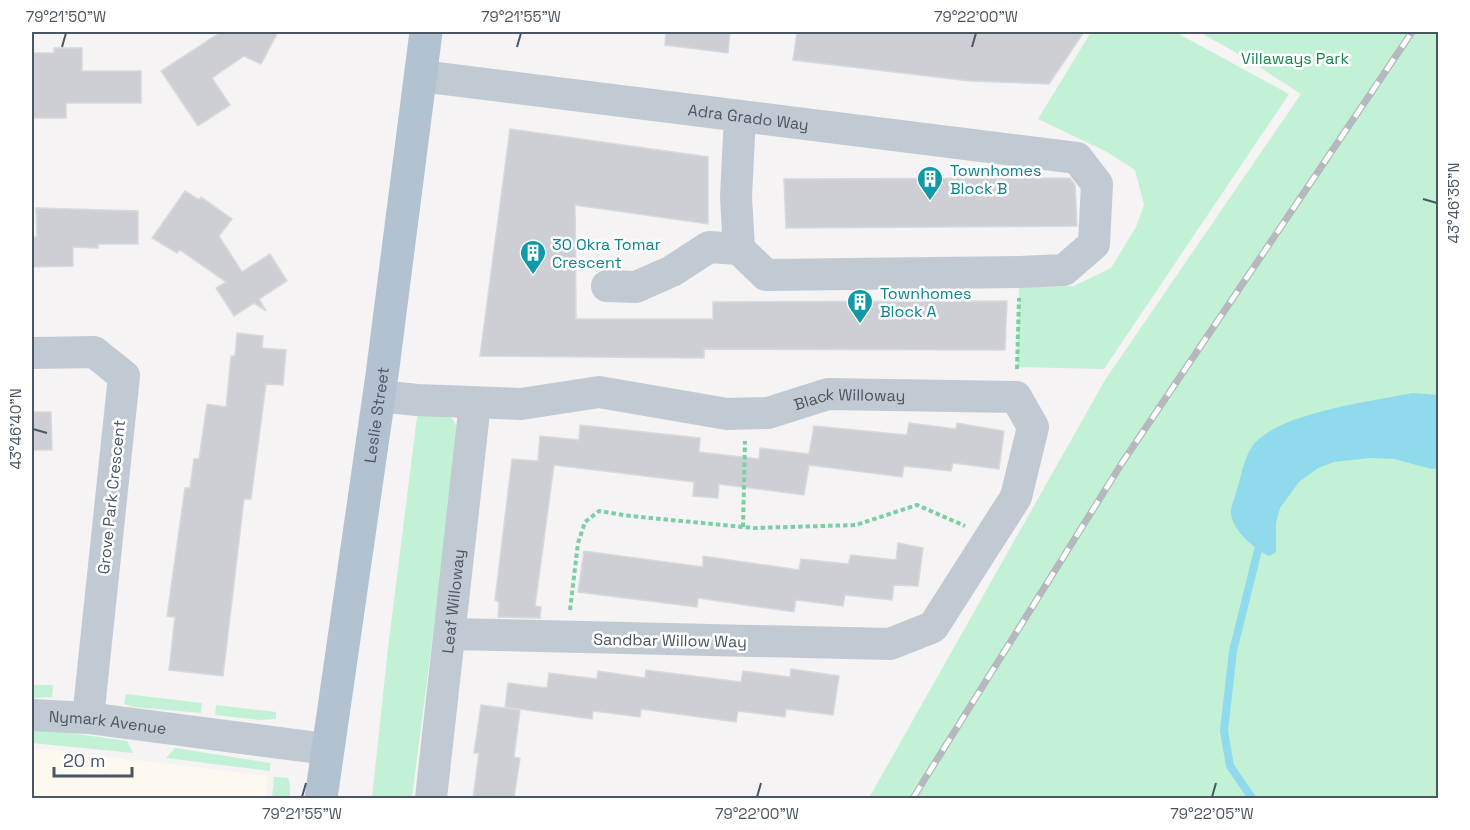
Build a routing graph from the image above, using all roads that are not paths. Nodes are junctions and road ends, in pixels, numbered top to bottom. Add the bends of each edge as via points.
1 (426, 32) edge
2 (420, 76) junction
3 (740, 116) junction
4 (739, 249) junction
5 (607, 286) dead end
6 (32, 353) edge
7 (379, 396) junction
8 (475, 403) junction
9 (450, 634) junction
10 (890, 644) joint
11 (32, 715) edge
12 (88, 718) junction
13 (327, 749) junction
14 (321, 798) edge
15 (430, 798) edge

1 - 2 main road, Leslie Street
2 - 3 street, Adra Grado Way
2 - 7 main road, Leslie Street
3 - 4 street via 736,197
3 - 4 street, Adra Grado Way via 1077,158 1097,184 1094,243 1064,270 766,275
4 - 5 street via 709,247 672,272 636,287
6 - 12 street, Grove Park Crescent via 94,352 124,376
7 - 8 street, Black Willoway
7 - 13 main road, Leslie Street
8 - 9 street, Leaf Willoway
8 - 10 street, Black Willoway via 521,405 599,392 727,414 768,413 828,394 1016,397 1033,426 1016,497 933,627
9 - 10 street, Sandbar Willow Way
9 - 15 street, Leaf Willoway
11 - 12 street, Nymark Avenue
12 - 13 street, Nymark Avenue
13 - 14 main road, Leslie Street

